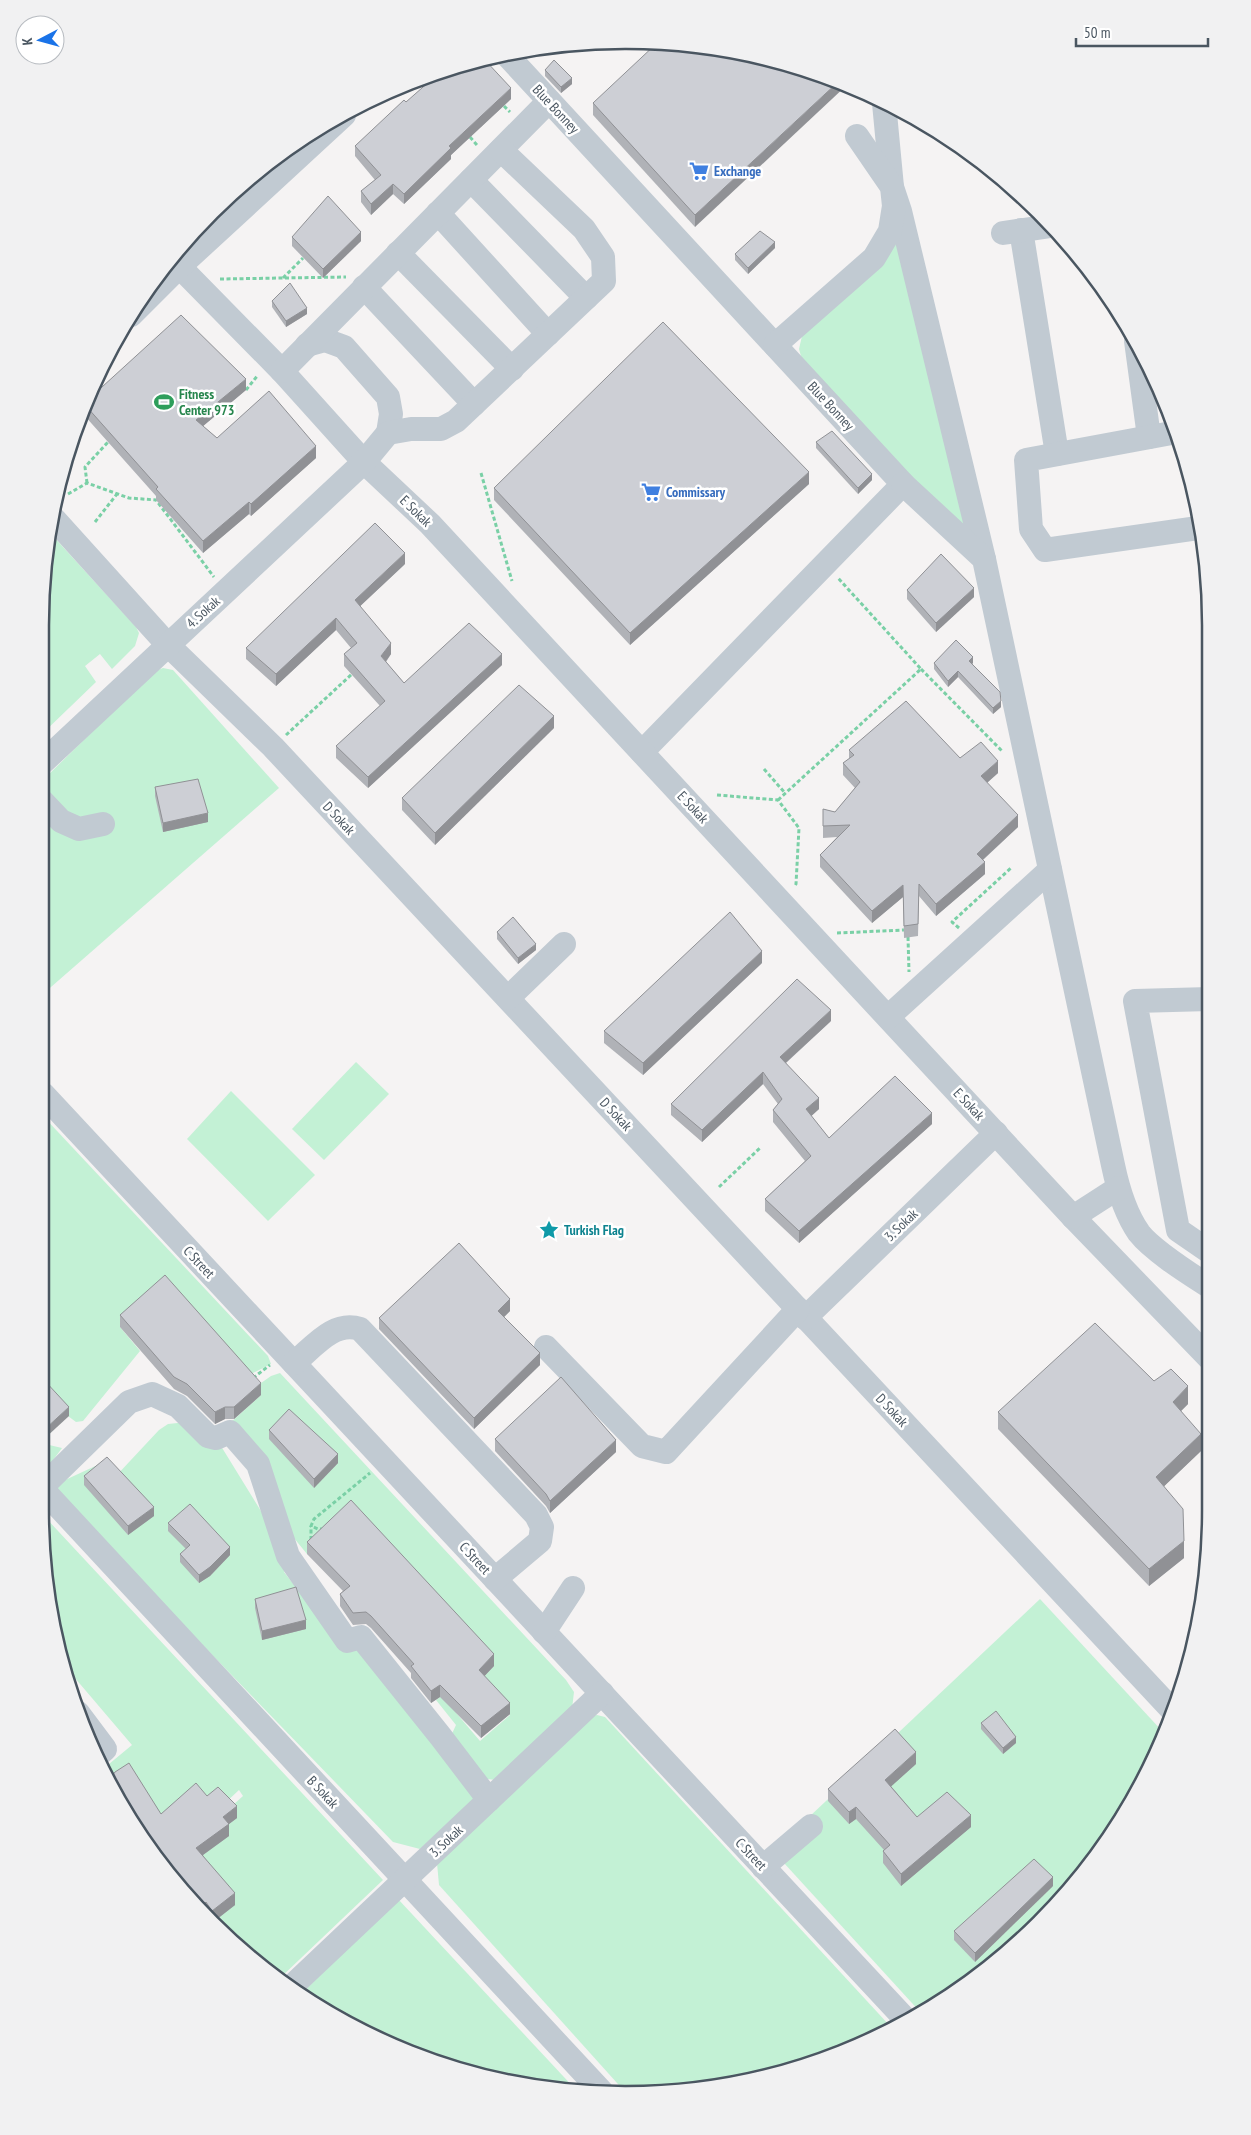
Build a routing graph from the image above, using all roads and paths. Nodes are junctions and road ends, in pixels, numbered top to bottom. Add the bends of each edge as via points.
1 (512, 60) edge
2 (549, 102) junction
3 (885, 110) edge
4 (323, 135) edge
5 (857, 136) dead end
6 (501, 150) junction
7 (471, 180) junction
8 (892, 187) junction
9 (438, 213) junction
10 (1042, 227) edge
11 (398, 253) junction
12 (303, 258) edge
13 (181, 269) edge
14 (282, 279) junction
15 (370, 281) junction
16 (153, 296) edge
17 (586, 298) junction
18 (548, 334) junction
19 (307, 344) junction
20 (775, 346) junction
21 (1139, 363) edge
22 (512, 369) junction
23 (282, 371) junction
24 (474, 404) junction
25 (388, 433) junction
26 (1169, 433) edge
27 (1149, 437) junction
28 (108, 442) edge
29 (1057, 454) junction
30 (364, 462) junction
31 (481, 473) dead end
32 (87, 483) junction
33 (904, 484) junction
34 (68, 494) dead end
35 (118, 494) junction
36 (95, 522) dead end
37 (58, 524) edge
38 (1194, 529) edge
39 (984, 560) junction
40 (825, 564) junction
41 (513, 584) dead end
42 (225, 592) junction
43 (167, 644) junction
44 (921, 668) junction
45 (352, 674) edge
46 (273, 747) junction
47 (642, 752) junction
48 (49, 756) edge
49 (764, 768) dead end
50 (1030, 779) junction
51 (785, 793) junction
52 (717, 795) dead end
53 (778, 800) junction
54 (49, 809) edge
55 (103, 824) dead end
56 (1011, 868) dead end
57 (1050, 870) junction
58 (785, 906) junction
59 (904, 930) edge
60 (812, 935) junction
61 (908, 937) edge
62 (972, 940) junction
63 (564, 944) dead end
64 (909, 997) junction
65 (508, 998) junction
66 (1202, 999) edge
67 (888, 1017) junction
68 (49, 1100) edge
69 (996, 1133) junction
70 (761, 1147) dead end
71 (719, 1188) dead end
72 (1118, 1188) junction
73 (1073, 1217) junction
74 (1202, 1246) edge
75 (1202, 1282) edge
76 (801, 1313) junction
77 (546, 1347) dead end
78 (1202, 1351) edge
79 (289, 1358) junction
80 (249, 1382) edge
81 (385, 1461) junction
82 (49, 1480) edge
83 (49, 1496) edge
84 (311, 1526) junction
85 (321, 1534) edge
86 (316, 1539) edge
87 (495, 1579) junction
88 (573, 1588) dead end
89 (544, 1632) junction
90 (602, 1694) junction
91 (1168, 1705) edge
92 (95, 1736) edge
93 (102, 1751) edge
94 (489, 1800) junction
95 (811, 1826) dead end
96 (763, 1867) junction
97 (405, 1879) junction
98 (296, 1982) edge
99 (902, 2016) edge
100 (596, 2085) edge

1 - 2 street, Blue Bonney
2 - 6 street
2 - 20 street, Blue Bonney
3 - 8 street
4 - 13 street
5 - 8 street
6 - 7 street
6 - 17 street via 584,229 603,256 604,282
7 - 9 street
7 - 17 street
8 - 20 street via 894,206 890,231 874,258
8 - 39 street via 903,220
9 - 11 street
9 - 18 street
10 - 29 street via 1012,232
11 - 15 street
11 - 22 street
12 - 14 path
13 - 14 path
13 - 16 street
13 - 23 street, E Sokak
14 - 15 path
15 - 19 street
15 - 24 street
17 - 18 street
18 - 22 street
19 - 23 street
19 - 25 street via 325,340 344,347 388,397 391,414
20 - 33 street, Blue Bonney
21 - 27 street
22 - 24 street
23 - 30 street, E Sokak
24 - 25 street via 456,421 441,429
25 - 30 street, 4. Sokak
26 - 27 street
27 - 29 street
28 - 32 path via 85,468
29 - 38 street via 1026,460 1031,529 1045,550
30 - 42 street, 4. Sokak
30 - 47 street, E Sokak via 430,524
31 - 41 path
32 - 34 path
32 - 35 path
33 - 39 street, Blue Bonney
33 - 40 street
35 - 36 path
35 - 42 path via 156,500
37 - 43 street, D Sokak
39 - 50 street
40 - 44 path
40 - 47 street
42 - 43 street, 4. Sokak
43 - 46 street, D Sokak
43 - 48 street, 4. Sokak
44 - 50 path
44 - 51 path
45 - 46 path
46 - 65 street, D Sokak
47 - 58 street, E Sokak
49 - 51 path
50 - 57 street
51 - 53 path
52 - 53 path
53 - 58 path via 798,828 796,884
54 - 55 street via 61,822 78,829
56 - 62 path via 952,922
57 - 62 street
57 - 72 street
58 - 60 street, E Sokak
59 - 60 path
60 - 67 street, E Sokak
61 - 64 path
62 - 64 street
63 - 65 street
64 - 67 street
65 - 76 street, D Sokak
66 - 74 street via 1135,1001 1178,1230
67 - 69 street, E Sokak
68 - 79 street, C Street
69 - 73 street, E Sokak
69 - 76 street, 3. Sokak
70 - 71 path
72 - 73 street
72 - 75 street via 1140,1234
73 - 78 street, E Sokak
76 - 77 street, 3. Sokak via 666,1452 642,1446
76 - 91 street, D Sokak
79 - 80 path
79 - 81 street, C Street
79 - 87 street via 335,1330 350,1326 360,1329 536,1515 542,1527 540,1541
81 - 84 path via 314,1520
81 - 87 street, C Street
82 - 94 street via 129,1402 152,1394 178,1406 208,1436 216,1438 230,1432 258,1464 288,1556 347,1640 361,1637
83 - 97 street, B Sokak
84 - 85 path via 326,1529
84 - 86 path via 310,1543
87 - 89 street, C Street
88 - 89 street
89 - 90 street, C Street
90 - 94 street, 3. Sokak
90 - 96 street, C Street
92 - 93 street via 105,1748
94 - 97 street, 3. Sokak
95 - 96 street
96 - 99 street, C Street
97 - 98 street, 3. Sokak
97 - 100 street, B Sokak

